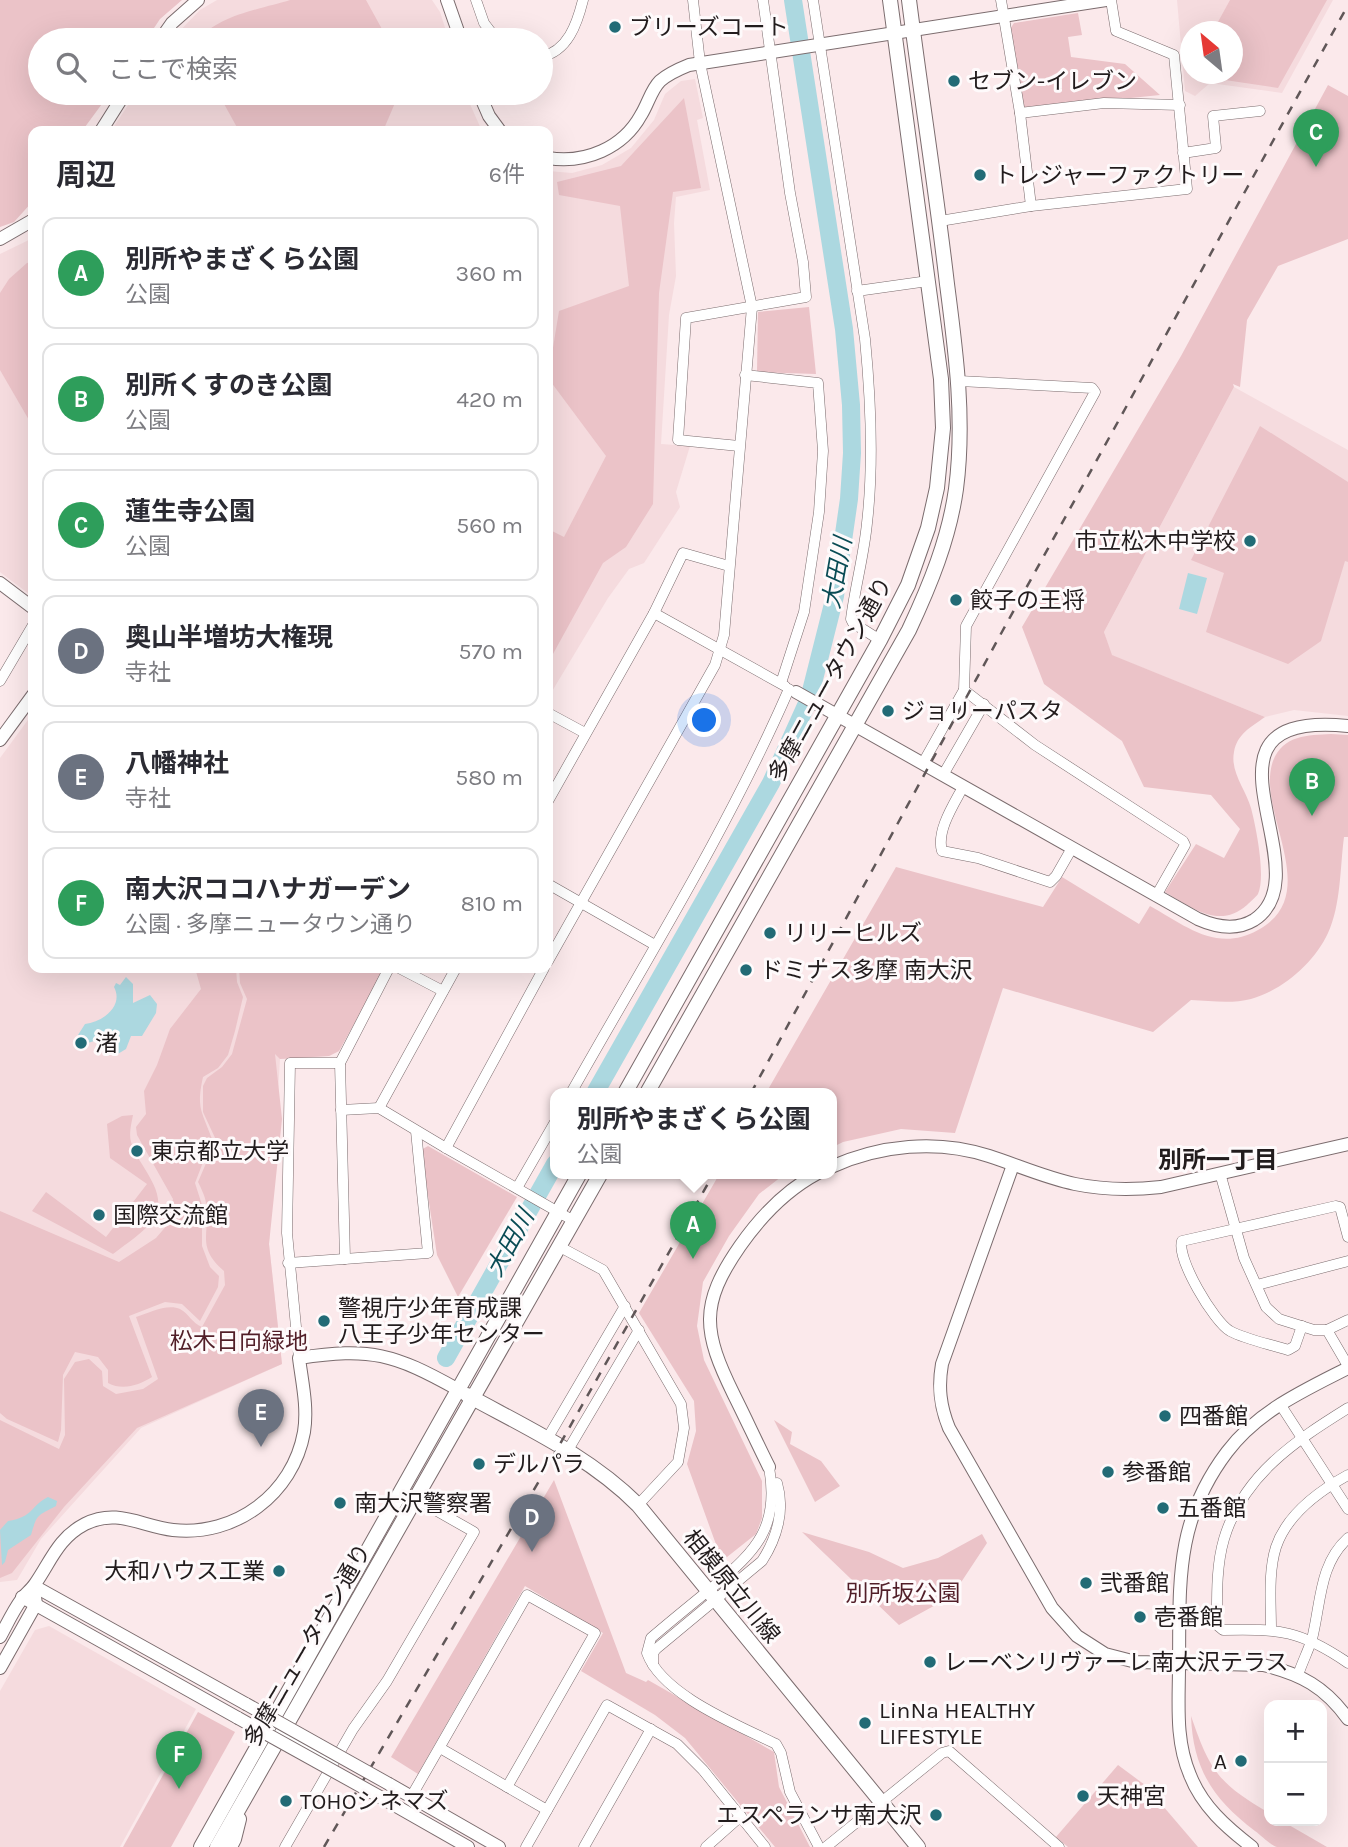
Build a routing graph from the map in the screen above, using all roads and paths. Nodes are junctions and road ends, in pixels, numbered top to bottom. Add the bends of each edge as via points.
1 (198, 0) edge
2 (477, 0) edge
3 (583, 0) edge
4 (693, 0) edge
5 (763, 0) edge
6 (813, 0) edge
7 (890, 0) edge
8 (909, 0) edge
9 (1001, 0) edge
10 (1109, 0) edge
11 (450, 1) edge
12 (1077, 2) edge
13 (1003, 16) junction
14 (168, 28) edge
15 (458, 28) edge
16 (488, 28) edge
17 (913, 30) junction
18 (894, 33) junction
19 (815, 45) junction
20 (553, 52) edge
21 (771, 52) junction
22 (700, 63) junction
23 (117, 105) edge
24 (484, 105) edge
25 (1180, 105) junction
26 (1260, 111) dead end
27 (1020, 113) junction
28 (104, 126) edge
29 (496, 126) edge
30 (1183, 153) junction
31 (553, 159) edge
32 (1031, 206) junction
33 (940, 221) junction
34 (28, 223) edge
35 (0, 239) edge
36 (928, 281) junction
37 (857, 291) junction
38 (752, 307) junction
39 (745, 375) junction
40 (959, 381) junction
41 (739, 446) junction
42 (729, 566) junction
43 (0, 583) edge
44 (28, 604) edge
45 (654, 613) junction
46 (28, 633) edge
47 (880, 640) junction
48 (721, 650) junction
49 (0, 681) edge
50 (788, 688) junction
51 (964, 690) junction
52 (28, 702) edge
53 (984, 704) junction
54 (553, 716) edge
55 (838, 716) junction
56 (854, 725) junction
57 (1348, 726) edge
58 (585, 733) junction
59 (0, 740) edge
60 (923, 763) junction
61 (943, 775) junction
62 (963, 787) junction
63 (553, 792) edge
64 (1072, 848) junction
65 (553, 887) edge
66 (1156, 896) junction
67 (581, 902) junction
68 (655, 945) junction
69 (553, 952) edge
70 (386, 973) edge
71 (409, 973) edge
72 (453, 973) edge
73 (541, 973) edge
74 (443, 991) junction
75 (340, 1063) junction
76 (574, 1088) edge
77 (628, 1088) edge
78 (650, 1088) edge
79 (379, 1108) junction
80 (341, 1110) junction
81 (416, 1131) junction
82 (550, 1132) edge
83 (1348, 1144) edge
84 (446, 1148) junction
85 (837, 1165) edge
86 (1013, 1165) junction
87 (1220, 1173) junction
88 (577, 1179) edge
89 (598, 1179) edge
90 (809, 1179) edge
91 (520, 1190) junction
92 (558, 1212) junction
93 (574, 1221) junction
94 (1234, 1228) junction
95 (1348, 1237) edge
96 (560, 1247) junction
97 (345, 1259) junction
98 (1348, 1261) edge
99 (288, 1263) junction
100 (1257, 1284) junction
101 (625, 1306) junction
102 (1348, 1320) edge
103 (1302, 1326) junction
104 (639, 1330) junction
105 (1327, 1330) junction
106 (299, 1358) junction
107 (1348, 1367) edge
108 (457, 1390) junction
109 (474, 1399) junction
110 (1280, 1404) junction
111 (1348, 1408) edge
112 (1301, 1438) junction
113 (547, 1439) junction
114 (569, 1451) junction
115 (769, 1467) joint
116 (1348, 1475) edge
117 (1332, 1484) junction
118 (416, 1499) junction
119 (638, 1506) junction
120 (1348, 1509) edge
121 (1348, 1538) edge
122 (34, 1586) junction
123 (711, 1596) junction
124 (22, 1597) junction
125 (36, 1604) junction
126 (1271, 1629) junction
127 (0, 1637) edge
128 (1311, 1640) junction
129 (1179, 1663) junction
130 (1348, 1663) edge
131 (0, 1668) edge
132 (1298, 1675) junction
133 (1348, 1719) edge
134 (651, 1729) junction
135 (283, 1733) junction
136 (440, 1748) junction
137 (334, 1762) junction
138 (507, 1787) junction
139 (411, 1797) junction
140 (227, 1799) junction
141 (880, 1803) junction
142 (241, 1807) junction
143 (547, 1810) junction
144 (741, 1816) junction
145 (190, 1847) edge
146 (201, 1847) edge
147 (218, 1847) edge
148 (230, 1847) edge
149 (285, 1847) edge
150 (468, 1847) edge
151 (499, 1847) edge
152 (526, 1847) edge
153 (584, 1847) edge
154 (706, 1847) edge
155 (765, 1847) edge
156 (818, 1847) edge
157 (826, 1847) edge
158 (918, 1847) edge
159 (1059, 1847) edge
160 (1251, 1847) edge

1 - 14 street
2 - 16 street
3 - 20 street via 571,35
4 - 22 street
5 - 21 street
6 - 19 street
7 - 18 main road, 多摩ニュータウン通り
8 - 17 main road, 多摩ニュータウン通り
9 - 13 street
10 - 12 street
10 - 25 street via 1116,31 1174,55
11 - 15 street
12 - 13 street
13 - 17 street
13 - 27 street
17 - 18 street
17 - 33 main road, 多摩ニュータウン通り
18 - 19 street
18 - 36 main road, 多摩ニュータウン通り
19 - 21 street
19 - 37 street
21 - 22 street
21 - 38 street via 806,297
22 - 31 street via 662,79 635,125 618,141 583,158
22 - 38 street
23 - 28 street
24 - 29 street
25 - 27 street via 1104,103
25 - 30 street
26 - 30 street via 1213,116 1216,148
27 - 32 street
30 - 32 street via 1187,189
32 - 33 street
33 - 40 main road, 多摩ニュータウン通り
34 - 35 street
36 - 37 street
36 - 47 main road, 多摩ニュータウン通り via 941,379 940,469 922,547
37 - 47 street via 870,388 872,445 868,519 851,619
38 - 39 street
38 - 41 street via 686,318 678,440
39 - 41 street
39 - 50 street via 818,383 823,451 819,512
40 - 51 street via 1092,388 1095,392 966,626
40 - 56 main road, 多摩ニュータウン通り via 960,446 944,543 909,630
41 - 42 street
42 - 45 street via 683,553
42 - 48 street
43 - 44 street
45 - 48 street
45 - 58 street
46 - 49 street
47 - 55 main road, 多摩ニュータウン通り
48 - 50 street
48 - 67 street
50 - 55 street
50 - 68 street via 761,755
51 - 53 street
51 - 60 street
52 - 59 street
53 - 61 street
53 - 66 street via 1035,746 1184,841
54 - 58 street
55 - 56 street
55 - 77 main road, 多摩ニュータウン通り
56 - 60 street
56 - 78 main road, 多摩ニュータウン通り
57 - 66 street via 1297,727 1280,736 1265,755 1262,785 1277,878 1270,905 1259,916 1238,927 1216,926
58 - 63 street
60 - 61 street
61 - 62 street
62 - 64 street
62 - 64 street via 947,818 942,851 1050,882
64 - 66 street
65 - 67 street
67 - 68 street
67 - 69 street
68 - 76 street
70 - 75 street
71 - 74 street
72 - 74 street
73 - 84 street
74 - 79 street
75 - 80 street
75 - 99 street via 290,1063
79 - 80 street
79 - 81 street
80 - 97 street
81 - 84 street
81 - 97 street via 428,1253
82 - 91 street
83 - 87 street
84 - 91 street
85 - 86 street via 873,1152 926,1146 972,1151
86 - 87 street via 1073,1184 1114,1189 1161,1187
86 - 129 street via 940,1376 944,1417 1052,1608 1077,1636 1121,1659
87 - 94 street
88 - 92 main road, 多摩ニュータウン通り
89 - 93 main road, 多摩ニュータウン通り
90 - 115 street via 755,1225 723,1271 710,1309 714,1352
91 - 92 street
92 - 93 street
92 - 108 main road, 多摩ニュータウン通り
93 - 96 main road, 多摩ニュータウン通り
94 - 95 street via 1336,1206
94 - 100 street
94 - 103 street via 1182,1241 1180,1246 1215,1317 1230,1331 1288,1350 1295,1346
96 - 101 street via 603,1269
96 - 109 main road, 多摩ニュータウン通り
97 - 99 street
98 - 100 street
99 - 106 street
100 - 103 street via 1270,1312 1279,1320
101 - 104 street
101 - 113 street
102 - 105 street
103 - 105 street
104 - 114 street
104 - 119 street via 681,1404 684,1428 678,1462
105 - 107 street
106 - 108 street via 335,1352 376,1354 411,1365
106 - 122 street via 304,1433 287,1477 265,1502 235,1521 201,1530 174,1530 116,1516 86,1523 61,1541
107 - 110 street
108 - 109 main road, 相模原立川線
108 - 140 main road, 多摩ニュータウン通り
109 - 113 main road, 相模原立川線
109 - 118 main road, 多摩ニュータウン通り
110 - 112 street
110 - 129 street via 1227,1452 1195,1507 1181,1564
111 - 112 street
112 - 117 street
112 - 126 street via 1279,1454 1239,1503 1224,1539 1218,1574 1217,1625 1223,1630
113 - 114 main road, 相模原立川線
114 - 119 main road, 相模原立川線 via 607,1476
115 - 123 street via 779,1490 776,1534 754,1569
116 - 117 street
117 - 120 street
117 - 126 street via 1309,1500 1276,1546
118 - 135 main road, 多摩ニュータウン通り
118 - 137 street via 474,1532
119 - 123 main road, 相模原立川線
121 - 128 street via 1329,1561
122 - 124 street
122 - 125 street
122 - 139 street, bridge
123 - 141 main road, 相模原立川線
123 - 156 street via 656,1649 653,1666 692,1700 776,1744 790,1792
124 - 125 street
124 - 127 street
125 - 131 street
125 - 150 street, bridge
126 - 128 street
128 - 130 street
128 - 132 street
129 - 132 street via 1263,1665
129 - 160 street via 1179,1734 1191,1777 1219,1820
132 - 133 street via 1329,1696
134 - 143 street via 607,1705
134 - 144 street via 677,1744
134 - 153 street
135 - 137 street
135 - 142 main road, 多摩ニュータウン通り
136 - 138 street
136 - 138 street via 527,1595 595,1633
136 - 139 street
137 - 149 street
138 - 143 street
139 - 151 street
140 - 145 main road
140 - 146 main road, 多摩ニュータウン通り
141 - 157 street
141 - 158 main road, 相模原立川線
141 - 159 street via 949,1751
142 - 147 main road, 多摩ニュータウン通り
142 - 148 main road
143 - 152 street
144 - 154 street
144 - 155 street

